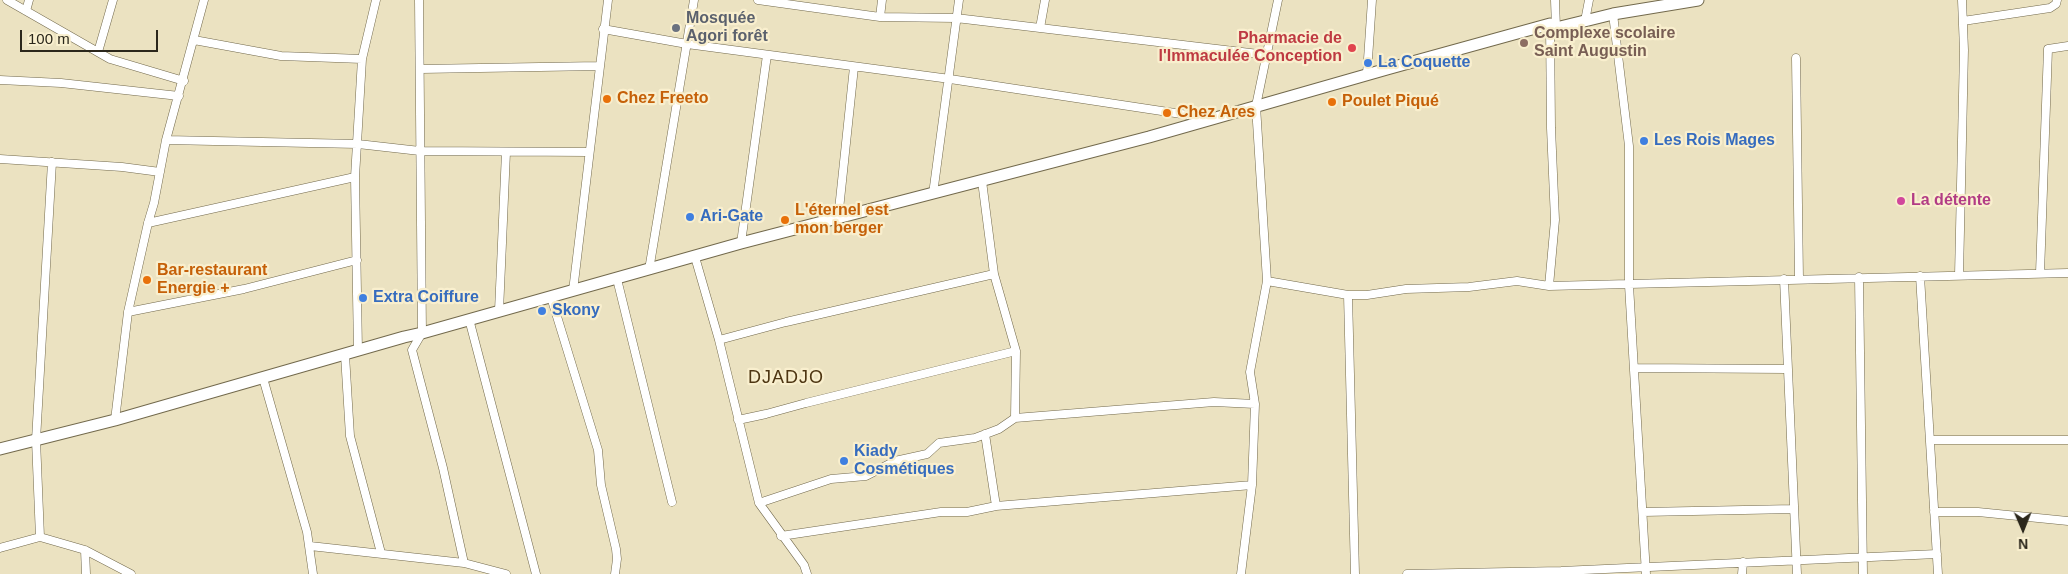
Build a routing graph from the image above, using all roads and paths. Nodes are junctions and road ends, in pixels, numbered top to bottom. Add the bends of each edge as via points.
1 (7, 0) edge
2 (29, 0) edge
3 (113, 0) edge
4 (204, 0) edge
5 (376, 0) edge
6 (419, 0) edge
7 (608, 0) edge
8 (694, 0) edge
9 (758, 0) edge
10 (882, 0) edge
11 (959, 0) edge
12 (1045, 0) edge
13 (1278, 0) edge
14 (1372, 0) edge
15 (1555, 0) edge
16 (1589, 0) edge
17 (1698, 0) edge
18 (1962, 0) edge
19 (2058, 0) edge
20 (1657, 4) edge
21 (26, 12) junction
22 (1614, 14) junction
23 (880, 17) junction
24 (956, 18) junction
25 (1585, 21) junction
26 (1963, 21) junction
27 (1553, 26) junction
28 (1040, 28) junction
29 (603, 29) junction
30 (194, 40) junction
31 (687, 44) junction
32 (2068, 46) edge
33 (98, 52) junction
34 (767, 55) junction
35 (1267, 55) junction
36 (1796, 58) dead end
37 (362, 59) junction
38 (599, 66) junction
39 (854, 68) junction
40 (421, 69) junction
41 (1367, 74) junction
42 (950, 79) junction
43 (0, 80) edge
44 (184, 80) junction
45 (179, 96) junction
46 (1256, 106) junction
47 (1215, 119) junction
48 (166, 140) junction
49 (358, 144) junction
50 (420, 151) junction
51 (506, 152) junction
52 (589, 152) junction
53 (0, 159) edge
54 (52, 162) junction
55 (160, 172) junction
56 (355, 177) junction
57 (982, 182) junction
58 (934, 194) junction
59 (838, 219) junction
60 (148, 223) junction
61 (741, 244) junction
62 (695, 257) junction
63 (357, 260) junction
64 (649, 270) junction
65 (2068, 272) edge
66 (2040, 273) junction
67 (994, 274) junction
68 (1959, 275) junction
69 (1920, 276) junction
70 (1859, 278) junction
71 (617, 279) junction
72 (1784, 279) junction
73 (1799, 279) junction
74 (1267, 280) junction
75 (1629, 285) junction
76 (1548, 286) junction
77 (573, 291) junction
78 (1348, 295) junction
79 (551, 297) junction
80 (499, 311) junction
81 (128, 312) junction
82 (469, 319) junction
83 (422, 333) junction
84 (719, 340) junction
85 (358, 351) junction
86 (1016, 351) junction
87 (345, 355) junction
88 (1634, 368) junction
89 (1787, 369) junction
90 (263, 378) junction
91 (1255, 404) junction
92 (1015, 418) junction
93 (115, 420) junction
94 (738, 420) junction
95 (985, 434) junction
96 (36, 440) junction
97 (1930, 440) junction
98 (2068, 440) edge
99 (0, 448) edge
100 (1252, 485) junction
101 (672, 502) dead end
102 (759, 504) junction
103 (996, 506) junction
104 (1794, 509) junction
105 (1643, 512) junction
106 (1934, 512) junction
107 (2068, 521) edge
108 (40, 536) junction
109 (781, 536) junction
110 (310, 546) junction
111 (0, 548) edge
112 (85, 550) junction
113 (381, 553) junction
114 (1937, 554) junction
115 (1863, 557) junction
116 (1797, 560) junction
117 (1742, 562) junction
118 (464, 563) junction
119 (1646, 570) edge
120 (1561, 572) edge
121 (86, 574) edge
122 (131, 574) edge
123 (313, 574) edge
124 (506, 574) edge
125 (536, 574) edge
126 (615, 574) edge
127 (808, 574) edge
128 (1241, 574) edge
129 (1355, 574) edge
130 (1407, 574) edge
131 (1742, 574) edge
132 (1797, 574) edge
133 (1863, 574) edge
134 (1938, 574) edge

1 - 21 street
2 - 21 street
3 - 33 street
4 - 30 street
5 - 37 street
6 - 40 street
7 - 29 street
8 - 31 street
9 - 23 street
10 - 23 street
11 - 24 street
12 - 28 street
13 - 35 street
14 - 41 street
15 - 27 street
16 - 25 street
17 - 20 main road
18 - 26 street
19 - 26 street via 2050,8
20 - 22 main road
21 - 33 street
22 - 25 main road
22 - 75 street via 1629,146
23 - 24 street
24 - 28 street
24 - 42 street
25 - 27 main road
26 - 68 street
27 - 41 main road
27 - 76 street via 1551,128 1555,220
28 - 35 street
29 - 31 street
29 - 38 street
30 - 37 street via 281,56
30 - 44 street
31 - 34 street
31 - 64 street
32 - 66 street via 2048,50
33 - 44 street
34 - 39 street
34 - 61 street
35 - 46 street
36 - 73 street
37 - 49 street
38 - 40 street
38 - 52 street
39 - 42 street
39 - 59 street
40 - 50 street
41 - 46 main road
42 - 47 street
42 - 58 street
43 - 45 street
44 - 45 street
45 - 48 street
46 - 47 main road
46 - 74 street
47 - 57 main road
48 - 49 street
48 - 55 street
49 - 50 street
49 - 56 street
50 - 51 street
50 - 83 street
51 - 52 street
51 - 80 street
52 - 77 street
53 - 54 street
54 - 55 street
54 - 96 street
55 - 60 street
56 - 60 street
56 - 63 street
57 - 58 main road
57 - 67 street
58 - 59 main road
59 - 61 main road
60 - 81 street
61 - 62 main road
62 - 64 main road
62 - 84 street
63 - 81 street via 244,289
63 - 85 street
64 - 71 main road
65 - 66 street
66 - 68 street
67 - 84 street
67 - 86 street
68 - 69 street
69 - 70 street
69 - 97 street
70 - 73 street
70 - 115 street
71 - 77 main road
71 - 101 street
72 - 73 street
72 - 75 street
72 - 89 street
74 - 78 street
74 - 91 street via 1250,372
75 - 76 street
75 - 88 street
76 - 78 street via 1517,281
77 - 79 main road
78 - 129 street
79 - 80 main road
79 - 126 street via 598,450 601,485 616,549
80 - 82 main road
81 - 93 street
82 - 83 main road
82 - 125 street
83 - 85 main road
83 - 118 street via 412,350
84 - 94 street
85 - 87 main road
86 - 92 street
86 - 94 street
87 - 90 main road
87 - 113 street via 350,436
88 - 89 street
88 - 105 street
89 - 104 street
90 - 93 main road
90 - 110 street
91 - 92 street via 1214,402
91 - 100 street
92 - 95 street
93 - 96 main road
94 - 102 street
95 - 102 street via 939,443 927,454 895,461 866,476 831,479
95 - 103 street
96 - 99 main road
96 - 108 street
97 - 98 street
97 - 106 street
100 - 103 street
100 - 128 street
102 - 109 street
103 - 109 street
104 - 105 street
104 - 116 street
105 - 119 street
106 - 107 street via 1978,512
106 - 114 street
108 - 111 street
108 - 112 street
109 - 127 street
110 - 113 street
110 - 123 street
112 - 121 street
112 - 122 street
113 - 118 street
114 - 115 street
114 - 134 street
115 - 116 street
115 - 133 street
116 - 117 street
116 - 132 street
117 - 119 street
117 - 131 street
118 - 124 street
119 - 120 street
120 - 130 street

